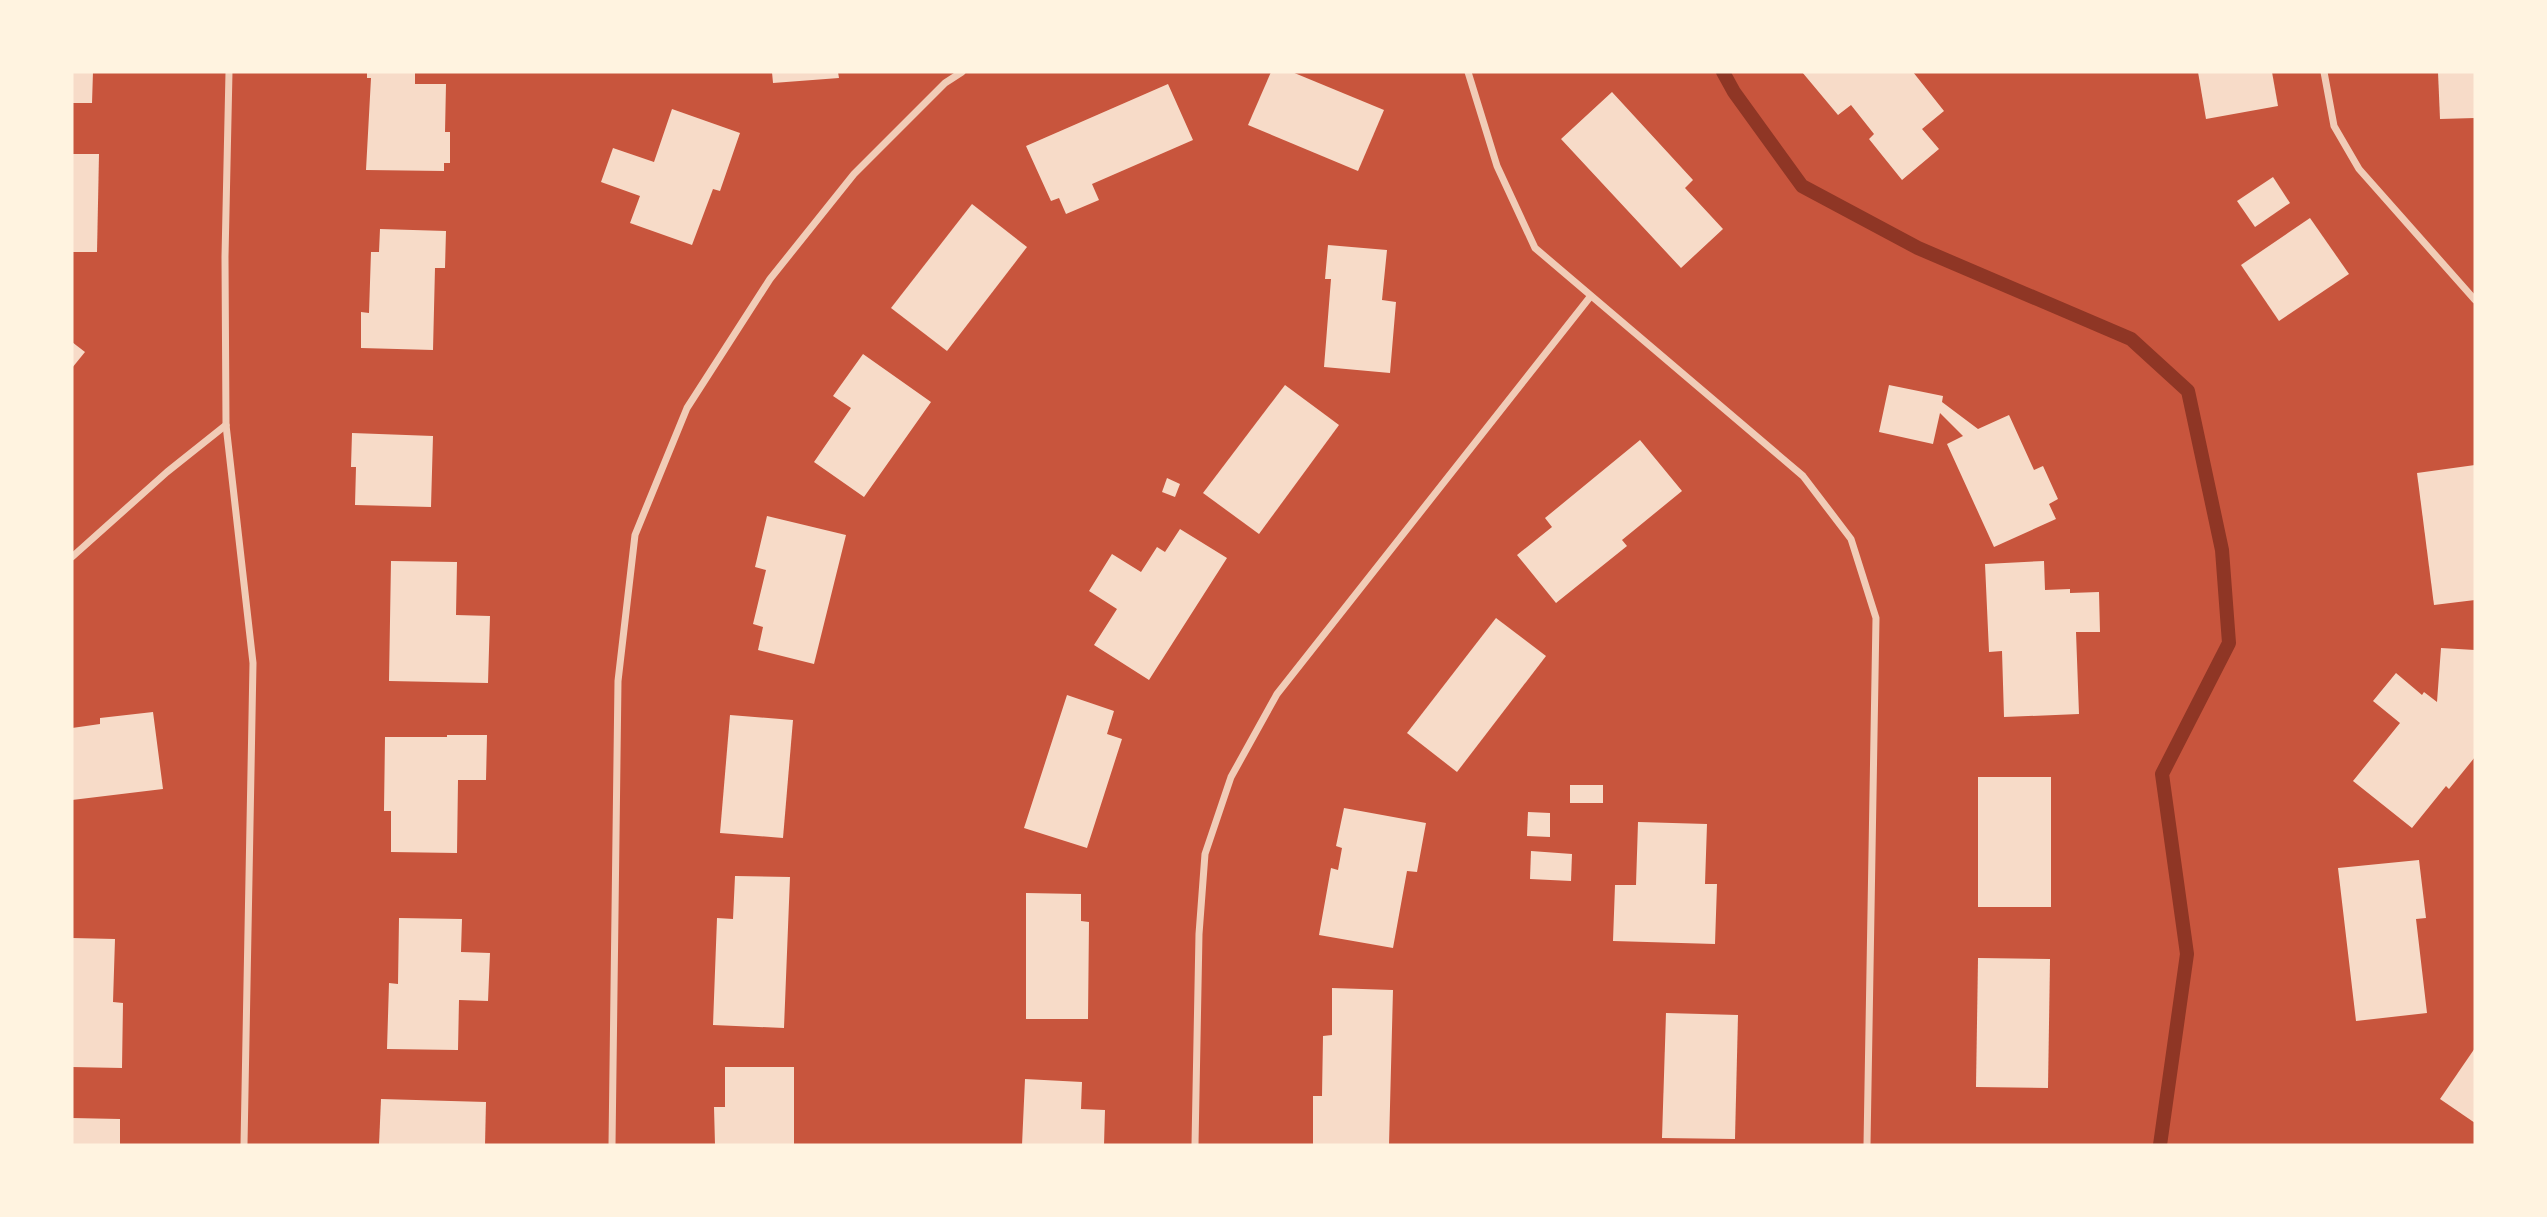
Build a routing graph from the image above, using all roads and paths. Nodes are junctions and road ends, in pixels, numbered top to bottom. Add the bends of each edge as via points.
1 (229, 72) edge
2 (962, 72) edge
3 (1468, 72) edge
4 (2324, 72) edge
5 (1590, 296) junction
6 (2475, 300) edge
7 (226, 425) junction
8 (72, 556) edge
9 (244, 1145) edge
10 (612, 1145) edge
11 (1195, 1145) edge
12 (1867, 1145) edge

1 - 7 street
2 - 10 street via 854,174 770,279 687,408 635,535 618,681
3 - 5 street via 1497,166 1535,248
4 - 6 street via 2334,126 2359,169
5 - 11 street via 1277,694 1231,777 1205,854
5 - 12 street via 1803,475 1851,539 1876,618
7 - 8 street
7 - 9 street via 253,663

